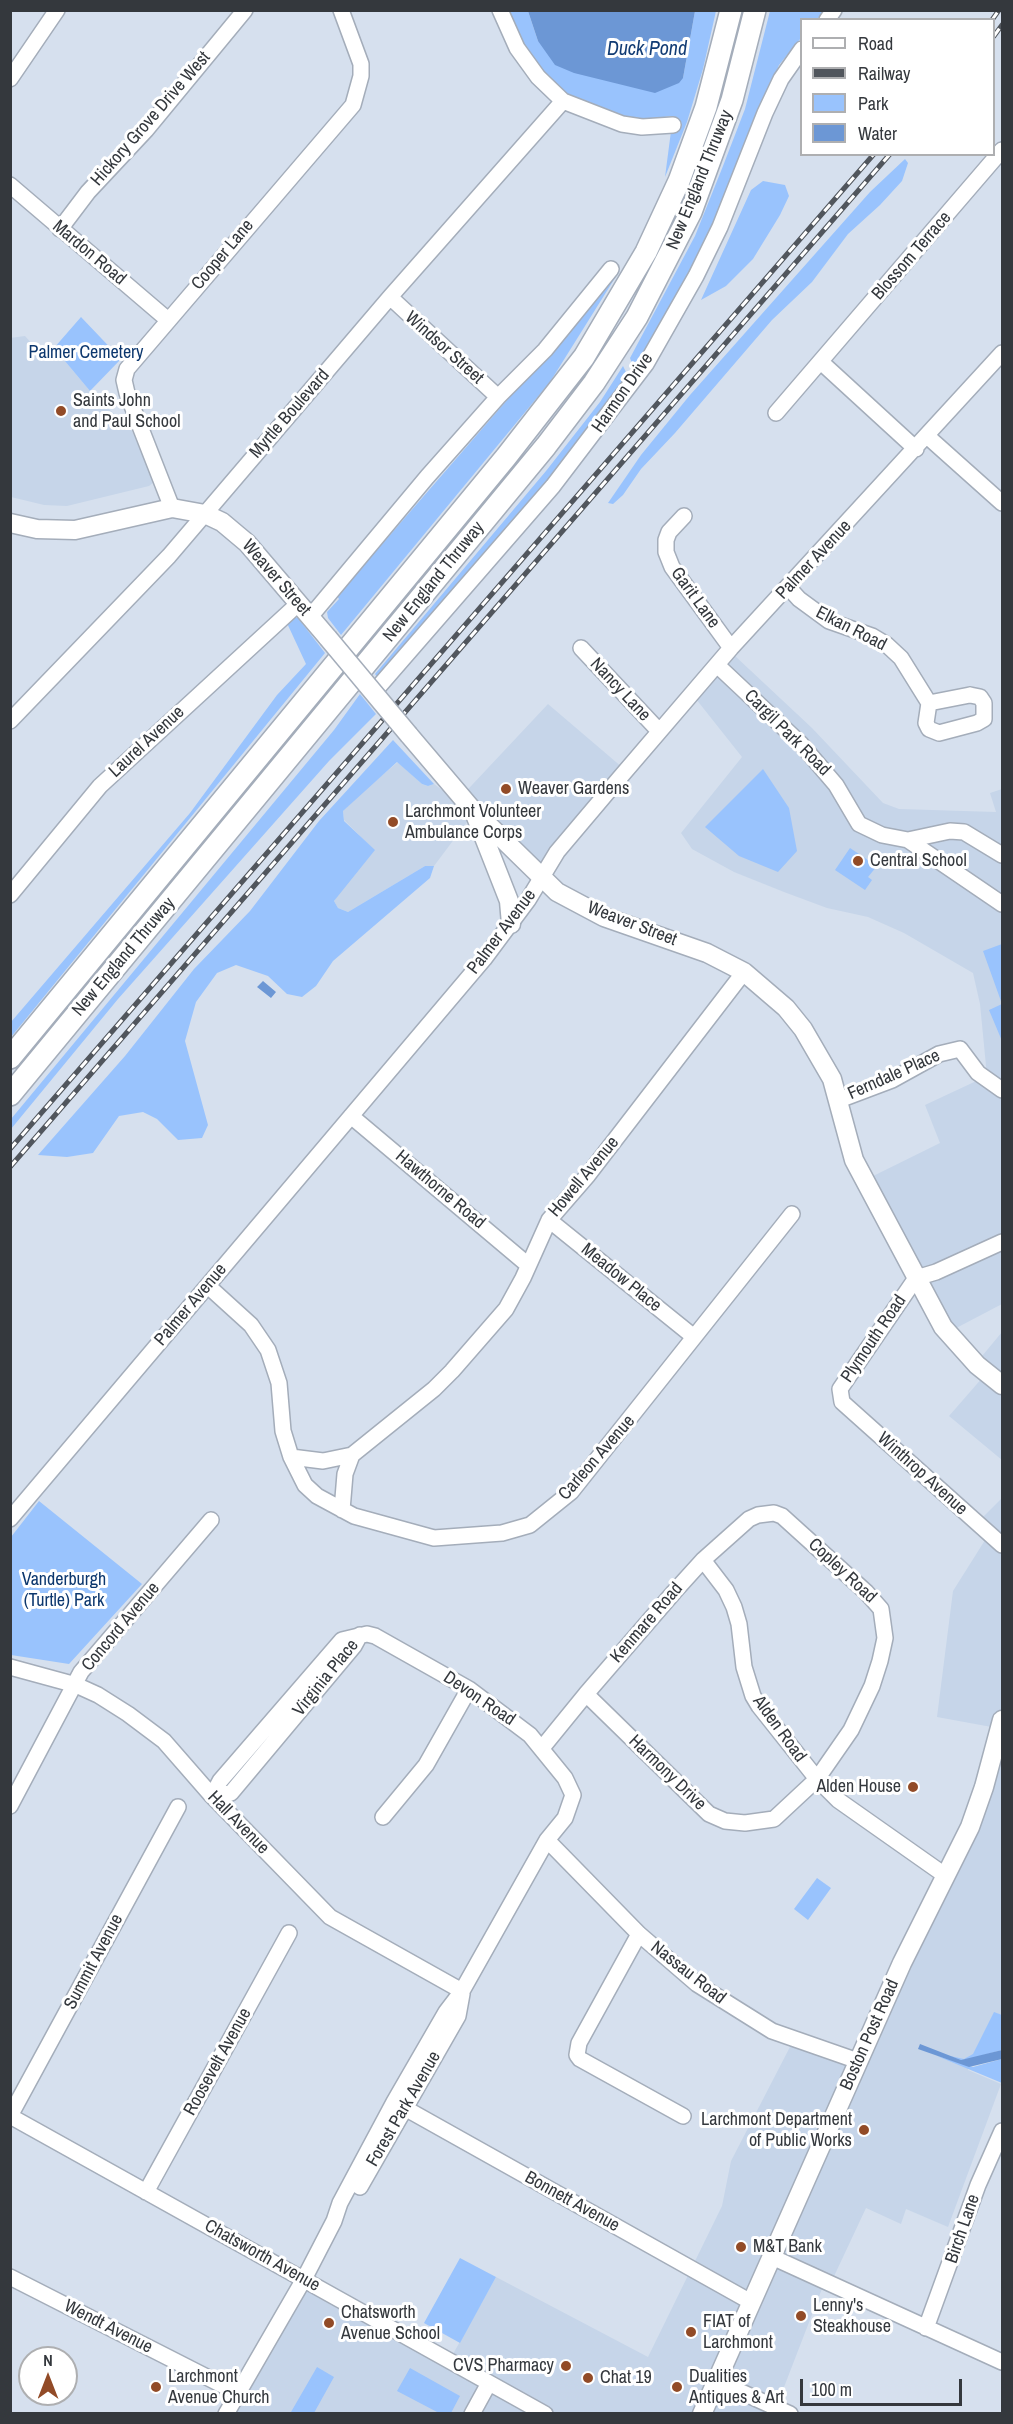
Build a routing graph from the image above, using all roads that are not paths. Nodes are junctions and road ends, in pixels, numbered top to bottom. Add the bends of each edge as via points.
1 (244, 10) edge
2 (341, 10) edge
3 (500, 10) edge
4 (731, 10) edge
5 (755, 10) edge
6 (54, 11) edge
7 (800, 51) edge
8 (10, 80) edge
9 (563, 101) junction
10 (673, 125) dead end
11 (1002, 150) edge
12 (10, 185) edge
13 (60, 229) junction
14 (611, 269) dead end
15 (390, 297) junction
16 (168, 320) junction
17 (1002, 353) edge
18 (821, 362) junction
19 (498, 397) junction
20 (776, 413) dead end
21 (927, 436) junction
22 (916, 449) junction
23 (1002, 503) edge
24 (172, 508) junction
25 (205, 514) junction
26 (684, 516) dead end
27 (12, 528) edge
28 (789, 588) junction
29 (305, 610) junction
30 (581, 648) dead end
31 (731, 648) junction
32 (717, 665) junction
33 (377, 688) junction
34 (929, 703) dead end
35 (10, 721) edge
36 (659, 731) junction
37 (471, 807) junction
38 (908, 840) junction
39 (1002, 855) edge
40 (542, 877) junction
41 (10, 895) edge
42 (1002, 904) edge
43 (511, 924) junction
44 (744, 972) junction
45 (10, 1058) edge
46 (1002, 1090) edge
47 (10, 1095) edge
48 (839, 1100) junction
49 (351, 1116) junction
50 (792, 1214) dead end
51 (549, 1220) junction
52 (1002, 1242) edge
53 (528, 1265) junction
54 (916, 1278) junction
55 (208, 1286) junction
56 (694, 1337) junction
57 (1002, 1385) edge
58 (842, 1402) joint
59 (352, 1455) junction
60 (291, 1457) junction
61 (342, 1510) junction
62 (765, 1514) joint
63 (10, 1519) edge
64 (211, 1520) dead end
65 (1002, 1545) edge
66 (703, 1560) junction
67 (360, 1635) joint
68 (10, 1667) edge
69 (76, 1685) junction
70 (469, 1689) junction
71 (586, 1694) junction
72 (1002, 1720) edge
73 (542, 1748) junction
74 (817, 1779) junction
75 (573, 1795) joint
76 (212, 1796) junction
77 (10, 1806) edge
78 (178, 1808) dead end
79 (383, 1817) dead end
80 (548, 1840) junction
81 (946, 1876) junction
82 (289, 1933) dead end
83 (639, 1934) junction
84 (462, 1991) junction
85 (858, 2061) junction
86 (399, 2105) junction
87 (11, 2116) edge
88 (683, 2116) dead end
89 (1002, 2131) edge
90 (146, 2192) junction
91 (772, 2258) junction
92 (10, 2277) edge
93 (303, 2279) junction
94 (751, 2302) junction
95 (926, 2328) junction
96 (1002, 2362) edge
97 (717, 2381) junction
98 (489, 2383) junction
99 (238, 2393) junction
100 (226, 2414) edge
101 (472, 2414) edge
102 (544, 2414) edge
103 (702, 2414) edge
104 (790, 2414) edge

1 - 13 street, Hickory Grove Drive West
2 - 16 street, Cooper Lane via 361,64 353,105
3 - 9 street via 517,48 538,77
4 - 45 highway, New England Thruway via 706,106 679,181 641,261 584,357 499,467
5 - 47 highway, New England Thruway via 729,110 691,212 642,308 594,383
6 - 8 street via 24,64
7 - 33 street, Harmon Drive via 773,96 696,276 646,364 553,486
9 - 10 street via 622,124 642,128
9 - 15 street, Myrtle Boulevard
11 - 18 street, Blossom Terrace
12 - 13 street, Mardon Road
13 - 16 street, Mardon Road
14 - 19 street via 545,350
15 - 19 street, Windsor Street
15 - 25 street, Myrtle Boulevard
16 - 24 street, Cooper Lane via 127,369 124,380
17 - 21 street, Palmer Avenue
18 - 20 street, Blossom Terrace
18 - 22 street
19 - 29 street
21 - 22 street, Palmer Avenue
21 - 23 street
22 - 28 street, Palmer Avenue
24 - 25 main road, Weaver Street
24 - 27 main road, Weaver Street via 75,530
25 - 29 main road, Weaver Street via 222,522 247,543
25 - 35 street, Myrtle Boulevard
26 - 31 street, Garit Lane via 669,532 666,552 672,567
28 - 31 street, Palmer Avenue
28 - 34 street, Elkan Road via 828,621 887,645 902,658
29 - 33 main road, Weaver Street, bridge
29 - 41 street, Laurel Avenue via 100,786
30 - 36 street, Nancy Lane
31 - 32 street, Palmer Avenue
32 - 36 street, Palmer Avenue
32 - 38 street, Cargil Park Road via 801,744 836,785 859,824 882,835
33 - 37 main road, Weaver Street, bridge via 409,735
36 - 40 street, Palmer Avenue via 557,852
37 - 40 main road, Weaver Street
37 - 43 main road via 509,901
38 - 39 street, Cargil Park Road via 964,832
38 - 42 street, Cargil Park Road
40 - 43 street, Palmer Avenue
40 - 44 main road, Weaver Street via 557,892 604,917 680,942
43 - 49 street, Palmer Avenue
44 - 48 main road, Weaver Street via 786,1008 803,1029 832,1079
44 - 51 street, Howell Avenue
46 - 48 street, Ferndale Place via 978,1073 960,1049 939,1054 892,1080
48 - 54 main road, Weaver Street via 854,1160
49 - 53 street, Hawthorne Road
49 - 55 street, Palmer Avenue
50 - 56 street, Carleon Avenue
51 - 53 street, Howell Avenue
51 - 56 street, Meadow Place
52 - 54 street
53 - 59 street, Howell Avenue via 506,1309 452,1371
54 - 57 main road, Weaver Street via 943,1327 960,1348
54 - 58 street, Plymouth Road via 842,1382
55 - 60 street, Carleon Avenue via 251,1325 268,1350 279,1383 283,1431
55 - 63 street, Palmer Avenue
56 - 61 street, Carleon Avenue via 571,1492 530,1525 502,1533 434,1538 374,1523
58 - 65 street, Winthrop Avenue
59 - 60 street, Howell Avenue via 323,1461
59 - 61 street via 345,1473
60 - 61 street, Carleon Avenue via 305,1485
62 - 66 street, Kenmare Road via 749,1520
62 - 74 street, Copley Road via 782,1516 867,1592 881,1609 884,1622 885,1638 872,1686 851,1730
64 - 69 street, Concord Avenue via 81,1672
66 - 71 street, Kenmare Road
66 - 74 street, Alden Road via 734,1607 753,1696
67 - 70 street, Devon Road via 375,1636
67 - 76 street, Virginia Place via 342,1640 220,1781
68 - 69 street, Hall Avenue
69 - 76 street, Hall Avenue via 98,1695 164,1741
69 - 77 street, Concord Avenue
70 - 73 street, Devon Road
70 - 79 street via 426,1765
71 - 73 street, Kenmare Road
71 - 74 street, Harmony Drive via 709,1814 725,1821 774,1819
72 - 81 main road, Boston Post Road via 970,1827
73 - 75 street, Devon Road
74 - 81 street, Alden Road via 838,1800
75 - 80 street, Forest Park Avenue via 565,1818
76 - 84 street, Hall Avenue via 330,1917
78 - 87 street, Summit Avenue
80 - 83 street, Nassau Road
80 - 84 street, Forest Park Avenue
81 - 85 main road, Boston Post Road
82 - 90 street, Roosevelt Avenue
83 - 85 street, Nassau Road via 697,1984 748,2019
83 - 88 street via 579,2043 577,2055
84 - 86 street, Forest Park Avenue via 458,2016
85 - 91 main road, Boston Post Road
86 - 93 street, Forest Park Avenue via 348,2207 334,2222
86 - 94 street, Bonnett Avenue
87 - 90 street, Chatsworth Avenue
89 - 95 street, Birch Lane
90 - 93 street, Chatsworth Avenue
91 - 94 main road, Boston Post Road
91 - 95 street
92 - 99 street, Wendt Avenue
93 - 98 street, Chatsworth Avenue
93 - 99 street, Forest Park Avenue
94 - 97 main road, Boston Post Road
95 - 96 street
97 - 103 main road, Boston Post Road
97 - 104 street
98 - 101 street
98 - 102 street, Chatsworth Avenue
99 - 100 street, Forest Park Avenue

